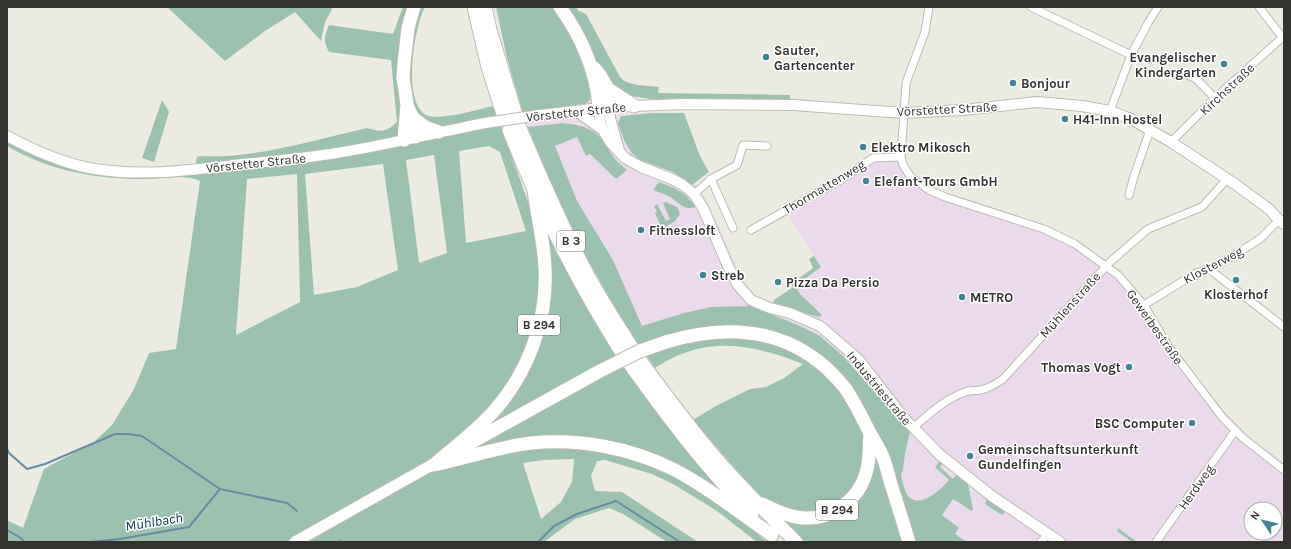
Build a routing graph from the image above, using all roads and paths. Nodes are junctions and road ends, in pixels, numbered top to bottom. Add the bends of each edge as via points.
1 (414, 7) edge
2 (466, 7) edge
3 (474, 7) edge
4 (560, 7) edge
5 (929, 7) edge
6 (1031, 7) edge
7 (1158, 7) edge
8 (1259, 7) edge
9 (488, 11) edge
10 (478, 28) junction
11 (1282, 38) edge
12 (1284, 48) edge
13 (1131, 55) junction
14 (590, 64) junction
15 (1187, 74) dead end
16 (608, 89) junction
17 (1215, 98) junction
18 (406, 104) junction
19 (634, 106) junction
20 (604, 108) junction
21 (576, 111) junction
22 (1110, 111) junction
23 (904, 113) junction
24 (413, 118) junction
25 (603, 130) junction
26 (1150, 130) junction
27 (438, 132) junction
28 (7, 136) edge
29 (410, 139) junction
30 (1171, 142) junction
31 (767, 146) dead end
32 (620, 152) junction
33 (901, 157) junction
34 (711, 179) junction
35 (1227, 179) junction
36 (534, 190) junction
37 (694, 194) junction
38 (1129, 195) dead end
39 (1281, 222) edge
40 (733, 228) dead end
41 (751, 230) dead end
42 (1105, 266) junction
43 (1209, 269) junction
44 (1144, 305) junction
45 (1284, 327) edge
46 (630, 356) junction
47 (913, 428) junction
48 (1235, 431) junction
49 (870, 433) junction
50 (433, 464) junction
51 (1284, 470) edge
52 (754, 500) junction
53 (1048, 533) junction
54 (776, 538) edge
55 (295, 542) edge
56 (796, 542) edge
57 (909, 542) edge
58 (1041, 542) edge
59 (1060, 542) edge
60 (1156, 542) edge

1 - 18 highway via 408,28 404,64
2 - 10 highway
3 - 10 highway
4 - 14 highway via 577,33
5 - 23 street, Gewerbestraße via 925,32 906,83
6 - 13 street
7 - 13 street
8 - 11 street
9 - 10 highway via 509,113
11 - 12 street
11 - 17 street, Kirchstraße
13 - 22 street
14 - 16 highway via 600,74
14 - 20 highway via 598,97
15 - 17 street via 1196,78
16 - 19 highway
16 - 20 highway
17 - 30 street, Kirchstraße
18 - 24 highway
18 - 29 highway
19 - 20 street, Vörstetter Straße
19 - 23 street, Vörstetter Straße via 793,105
20 - 21 street, Vörstetter Straße
20 - 25 street, Industriestraße via 600,122
20 - 32 street via 610,118
21 - 25 street
21 - 27 street, Vörstetter Straße, bridge via 485,122
22 - 23 street, Vörstetter Straße via 1042,102
22 - 26 street, Vörstetter Straße
23 - 33 street, Gewerbestraße
24 - 27 highway
24 - 29 highway
25 - 32 street, Industriestraße
26 - 30 street, Vörstetter Straße
26 - 38 street
27 - 29 street, Vörstetter Straße
28 - 29 street, Vörstetter Straße via 56,159 90,168 138,172 203,169 296,159
30 - 35 street, Vörstetter Straße
31 - 34 street via 743,145 737,165
32 - 37 street, Industriestraße via 630,162 672,179
33 - 41 street, Thormattenweg via 873,158 840,180
33 - 42 street, Gewerbestraße via 910,176 929,190 1044,229 1075,244
34 - 37 street
34 - 40 street
35 - 39 street, Vörstetter Straße via 1269,209
35 - 42 street, Mühlenstraße via 1202,207 1148,228
36 - 46 highway, B 3 via 577,279
36 - 46 highway, B 3 via 515,129
36 - 50 highway, B 294 via 543,248 545,287 543,309 529,355 516,381 494,412
37 - 47 street, Industriestraße via 703,208 738,285 751,300 820,326 859,360
39 - 43 street, Klosterweg via 1232,257
42 - 44 street, Gewerbestraße via 1118,275
42 - 47 street, Mühlenstraße via 1003,379 982,390 967,391 952,398
43 - 44 street, Klosterweg via 1196,273
43 - 45 street
44 - 48 street, Gewerbestraße via 1168,346 1205,397
46 - 52 highway, B 3
46 - 54 highway, B 3 via 699,456
47 - 53 street, Industriestraße via 939,454 993,497
48 - 51 street, Gewerbestraße
48 - 60 street, Herdweg
49 - 50 highway, B 294, bridge via 852,399 839,381 822,365 797,348 766,336 734,331 694,334 640,351
49 - 52 highway, B 294 via 867,470 862,484 850,500 836,510 819,517 797,518
49 - 57 highway via 882,454
50 - 54 highway via 532,443 570,442 614,448 674,469
50 - 55 main road, B 294
52 - 56 highway, B 3
53 - 58 street
53 - 59 street, Industriestraße

